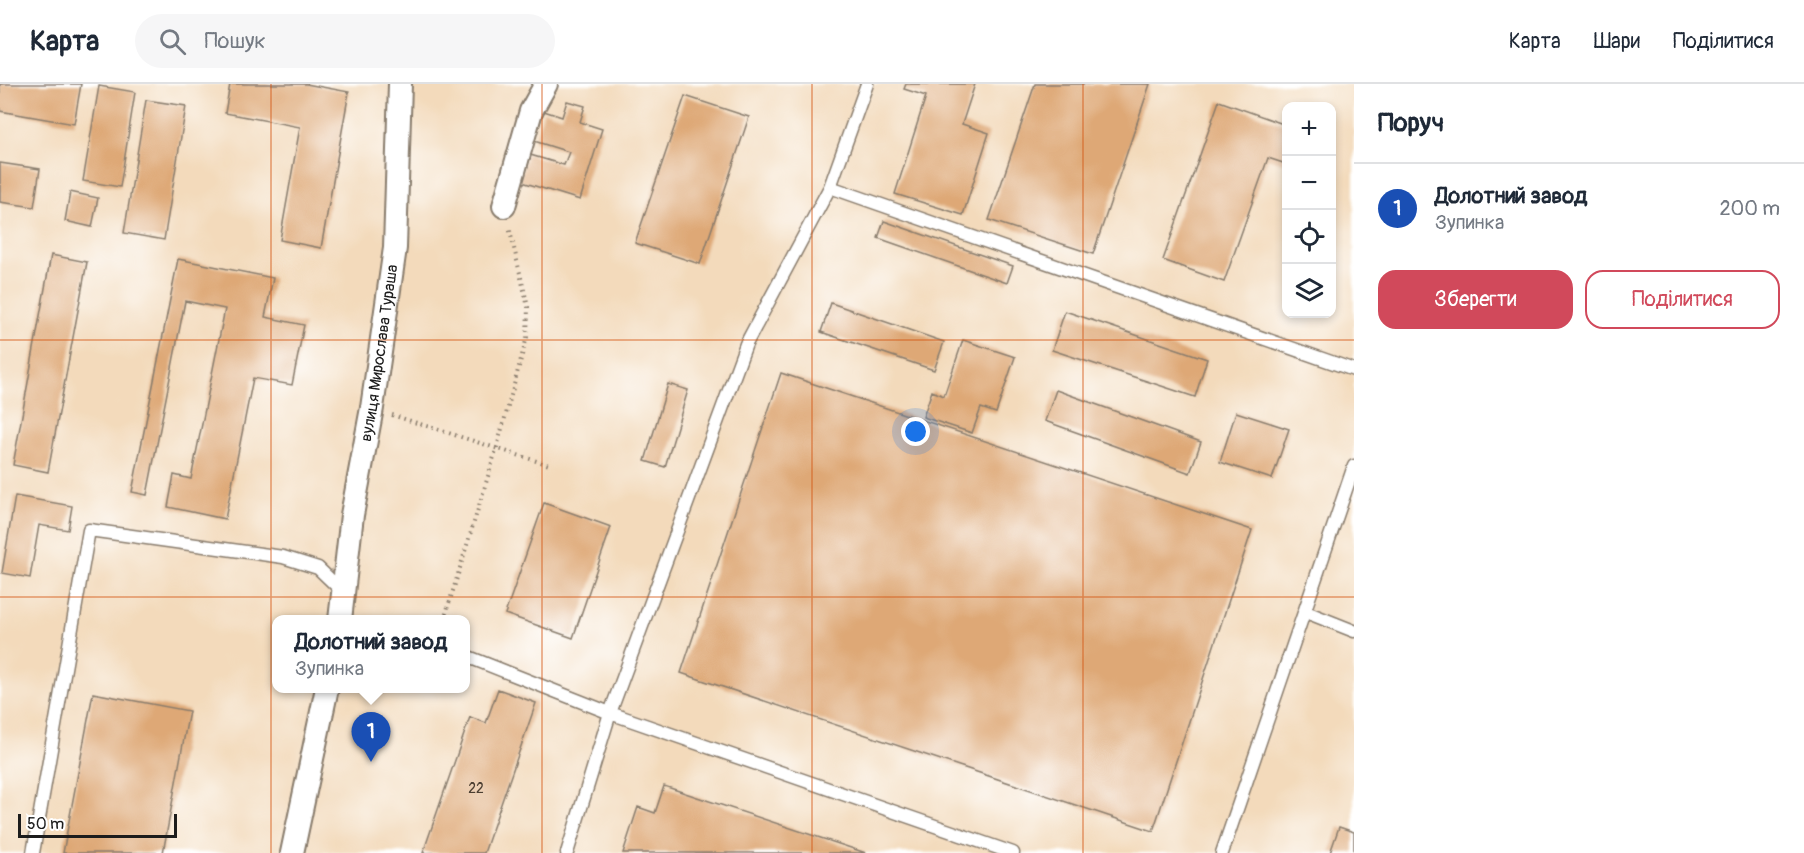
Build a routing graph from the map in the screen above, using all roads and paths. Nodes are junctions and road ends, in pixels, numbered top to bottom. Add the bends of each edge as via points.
1 (400, 84) edge
2 (546, 84) edge
3 (867, 84) edge
4 (830, 187) junction
5 (504, 206) joint
6 (1354, 370) edge
7 (372, 408) junction
8 (497, 447) junction
9 (549, 465) dead end
10 (1354, 466) edge
11 (344, 593) junction
12 (1306, 612) junction
13 (345, 615) edge
14 (446, 615) edge
15 (1354, 631) edge
16 (470, 658) edge
17 (326, 693) edge
18 (610, 713) junction
19 (33, 853) edge
20 (292, 853) edge
21 (567, 853) edge
22 (1013, 853) edge
23 (1222, 853) edge

1 - 7 street, вулиця Мирослава Тураша via 395,248
2 - 5 street via 531,111
3 - 4 lane
4 - 6 lane
4 - 18 lane via 746,344
5 - 8 path via 528,307 528,338
7 - 8 path
7 - 11 street, вулиця Мирослава Тураша via 352,515
8 - 9 path
8 - 14 path
10 - 12 lane
11 - 13 street, вулиця Мирослава Тураша
11 - 19 lane via 318,568 284,557 89,530
12 - 15 lane
12 - 23 lane
16 - 18 lane
17 - 20 street
18 - 21 lane
18 - 22 lane

